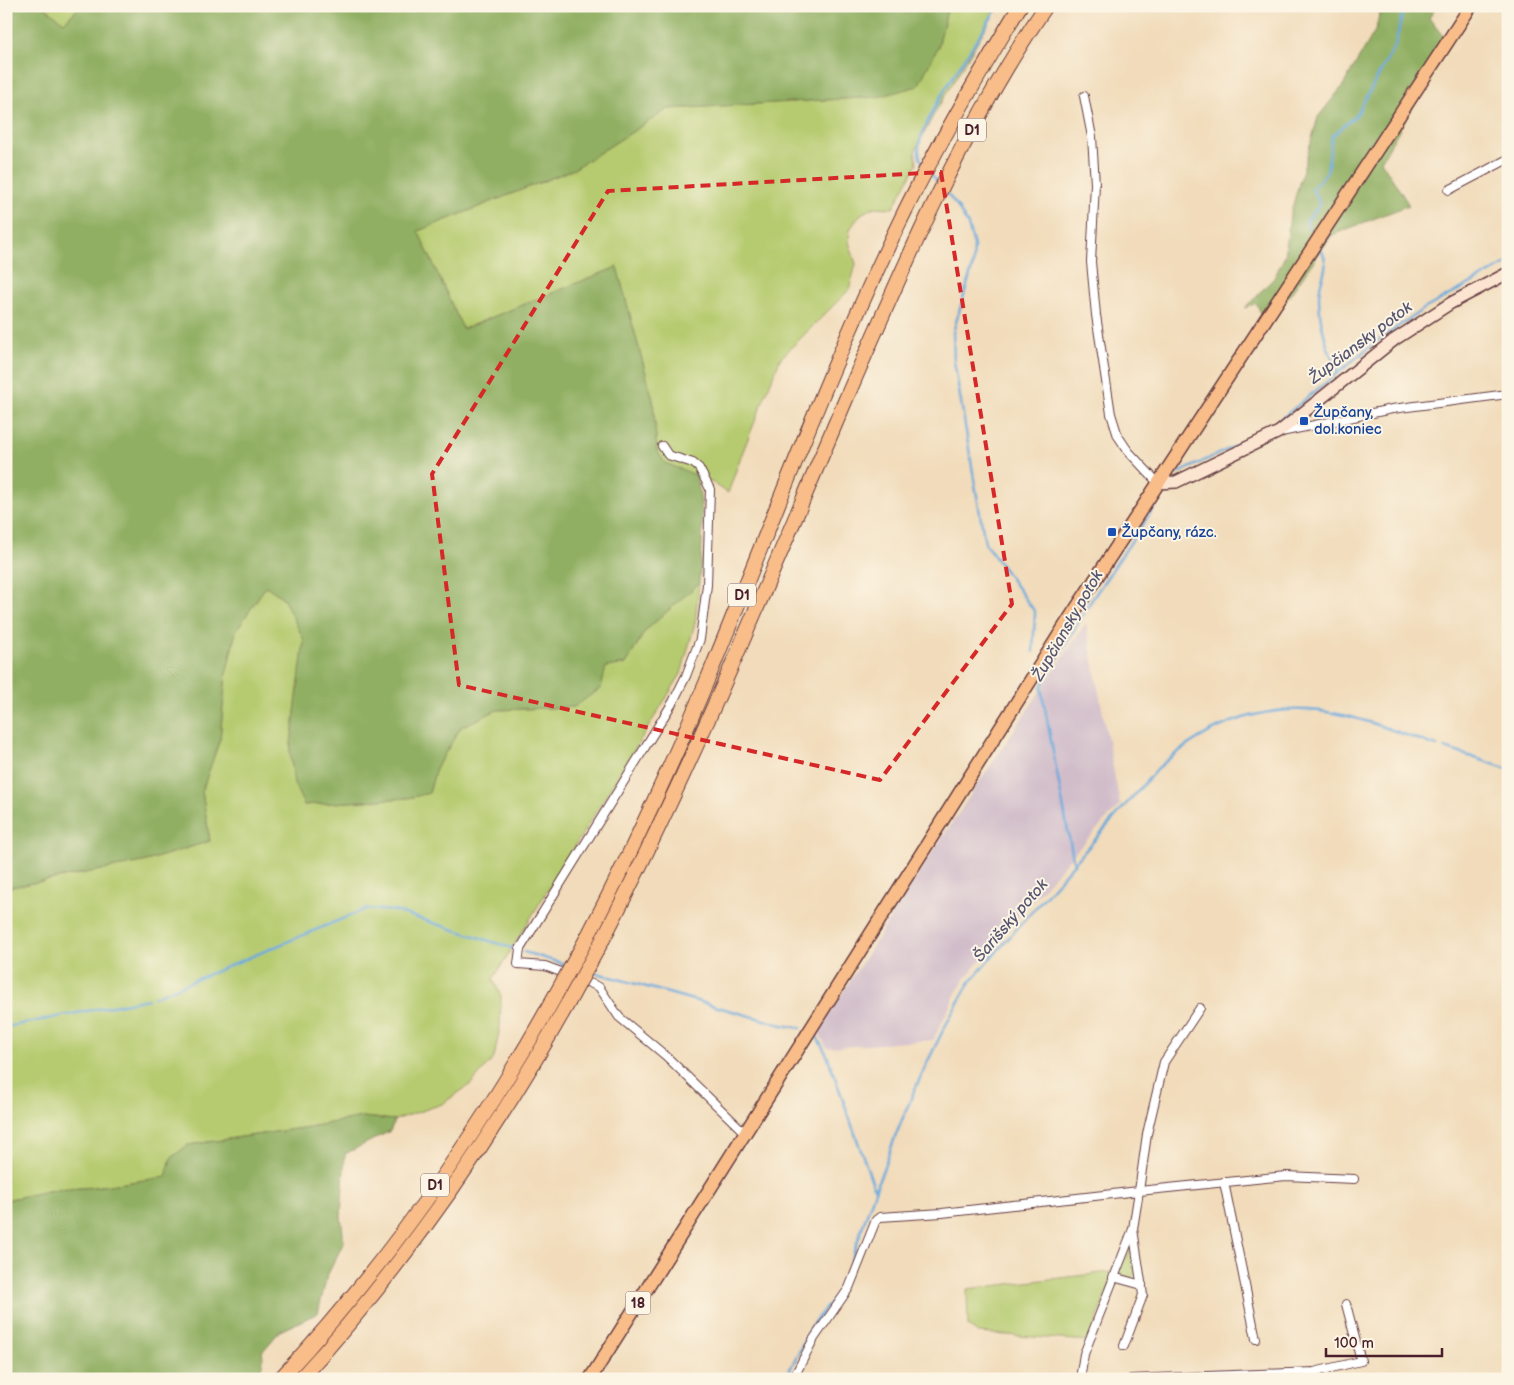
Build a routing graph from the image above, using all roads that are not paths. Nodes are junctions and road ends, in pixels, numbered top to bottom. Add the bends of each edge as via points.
1 (1020, 6) edge
2 (1046, 6) edge
3 (1471, 6) edge
4 (1084, 96) dead end
5 (1508, 159) edge
6 (1449, 190) dead end
7 (1508, 273) edge
8 (1508, 394) edge
9 (1279, 432) junction
10 (662, 446) dead end
11 (1158, 483) junction
12 (1200, 1008) dead end
13 (744, 1133) junction
14 (1354, 1180) dead end
15 (1224, 1182) junction
16 (1139, 1191) junction
17 (1133, 1229) junction
18 (1113, 1277) junction
19 (1142, 1285) junction
20 (1346, 1304) dead end
21 (1256, 1339) dead end
22 (1124, 1346) dead end
23 (1315, 1376) edge
24 (280, 1379) edge
25 (300, 1379) edge
26 (590, 1379) edge
27 (793, 1379) edge
28 (1080, 1379) edge
29 (1131, 1379) edge

1 - 24 highway, D1, bridge via 944,135 886,251 830,376 690,720 588,936 526,1048 482,1118 410,1221 336,1316
2 - 25 highway, D1, bridge via 992,92 907,260 678,788 603,939 514,1094 421,1230
3 - 11 main road, 18
4 - 11 street via 1092,137 1095,184 1091,262 1111,414 1118,436 1128,451
5 - 6 street
7 - 9 street via 1451,303 1394,340
8 - 9 street via 1392,409
9 - 11 street via 1176,482
10 - 13 street via 668,455 699,468 710,488 700,639 673,702 517,958 518,964 545,966 598,987 619,1017 666,1056
11 - 13 main road, 18
12 - 16 street via 1164,1062 1147,1134
13 - 26 main road, 18
14 - 15 street via 1286,1176
15 - 16 street
15 - 21 street
16 - 17 street
16 - 27 street via 880,1217 849,1288 813,1340
17 - 18 street
17 - 19 street
18 - 19 street
18 - 28 street via 1084,1354
19 - 22 street via 1143,1295
20 - 23 street via 1361,1361
23 - 29 street

